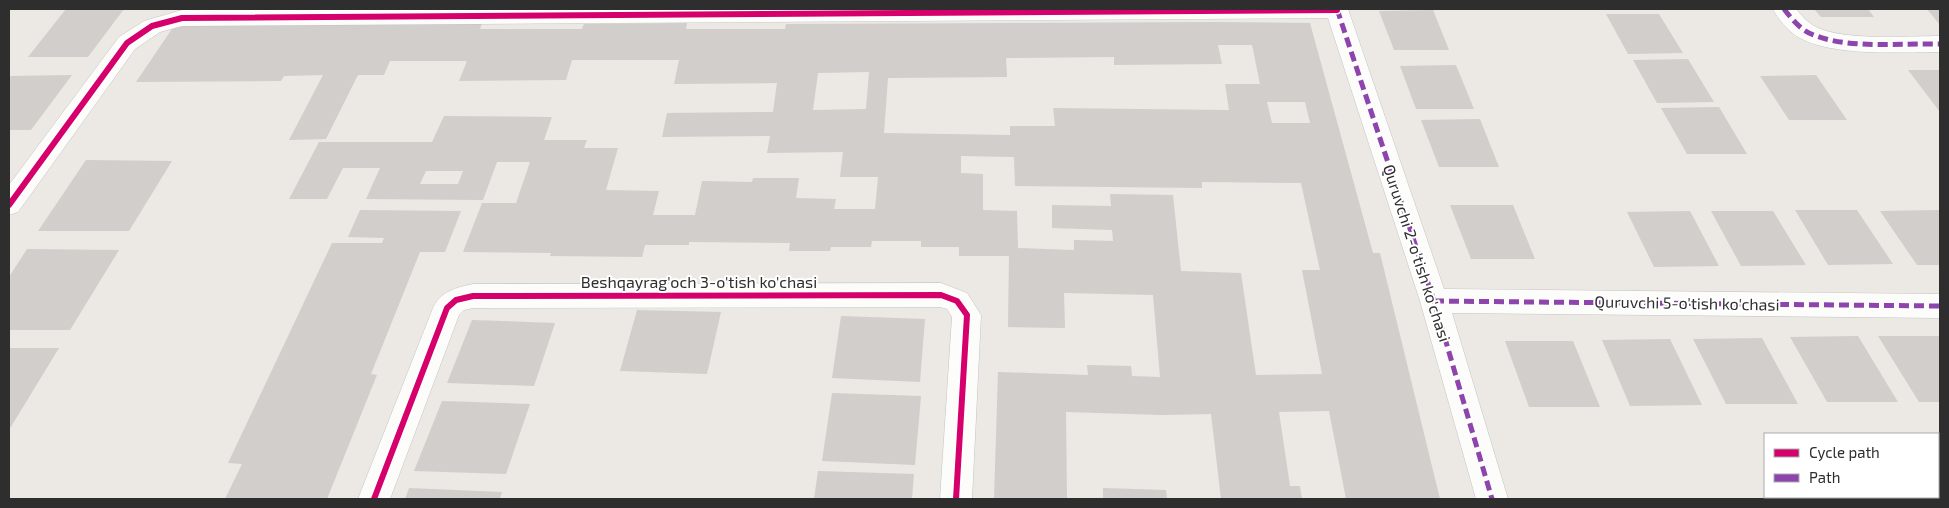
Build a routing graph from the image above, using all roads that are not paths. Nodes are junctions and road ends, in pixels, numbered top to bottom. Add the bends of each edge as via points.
1 (1337, 9) edge
2 (1784, 9) edge
3 (1940, 44) edge
4 (9, 206) edge
5 (1434, 301) junction
6 (1940, 306) edge
7 (374, 499) edge
8 (956, 499) edge
9 (1492, 499) edge

1 - 4 street via 182,18 152,26 127,42
1 - 5 street, Quruvchi 2-o'tish ko'chasi
2 - 3 street via 1809,33 1830,41
5 - 6 street, Quruvchi 5-o'tish ko'chasi
5 - 9 street, Quruvchi 2-o'tish ko'chasi
7 - 8 street, Beshqayrag'och 3-o'tish ko'chasi via 447,308 456,300 473,296 941,295 957,301 967,314

